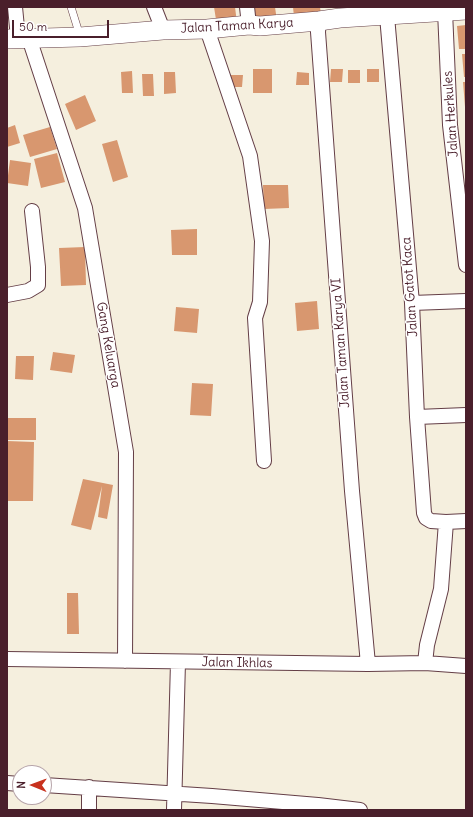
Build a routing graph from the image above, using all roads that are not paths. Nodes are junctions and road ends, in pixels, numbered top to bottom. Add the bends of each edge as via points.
1 (15, 7) edge
2 (71, 7) edge
3 (154, 7) edge
4 (466, 10) edge
5 (445, 11) junction
6 (339, 13) edge
7 (248, 16) edge
8 (386, 16) junction
9 (319, 21) junction
10 (207, 29) junction
11 (163, 30) junction
12 (80, 37) junction
13 (18, 38) edge
14 (32, 211) dead end
15 (464, 225) edge
16 (466, 265) edge
17 (7, 295) edge
18 (466, 301) edge
19 (412, 303) junction
20 (466, 415) edge
21 (417, 417) junction
22 (264, 462) dead end
23 (466, 521) edge
24 (446, 522) junction
25 (7, 659) edge
26 (125, 661) junction
27 (178, 662) junction
28 (425, 663) junction
29 (368, 664) junction
30 (466, 666) edge
31 (52, 786) edge
32 (89, 788) junction
33 (175, 793) junction
34 (89, 810) edge
35 (174, 810) edge
36 (360, 810) edge

1 - 13 street, Gang Keluarga
2 - 12 lane
3 - 11 street
4 - 5 street, Jalan Taman Karya
5 - 8 street, Jalan Taman Karya
5 - 15 street, Jalan Herkules via 450,125
6 - 8 street, Jalan Taman Karya
6 - 9 street, Jalan Taman Karya
7 - 9 street, Jalan Taman Karya via 260,26
7 - 10 street, Jalan Taman Karya
8 - 19 street, Jalan Gatot Kaca
9 - 29 street, Jalan Taman Karya VI via 352,491
10 - 11 street, Jalan Taman Karya
10 - 22 street via 250,156 261,233 260,302 255,318
11 - 12 street, Jalan Taman Karya
12 - 13 street, Jalan Taman Karya
13 - 26 street, Gang Keluarga via 85,208 126,452
14 - 17 street via 38,285 28,291
15 - 16 street, Jalan Herkules
18 - 19 street
19 - 21 street, Jalan Gatot Kaca
20 - 21 street
21 - 24 street, Jalan Gatot Kaca via 424,513 431,521
23 - 24 street, Jalan Gatot Kaca
24 - 28 street via 441,589
25 - 26 street, Jalan Ikhlas
26 - 27 street, Jalan Ikhlas
27 - 29 street, Jalan Ikhlas
27 - 33 street
28 - 29 street, Jalan Ikhlas
28 - 30 street, Jalan Ikhlas
31 - 32 street
32 - 33 street
32 - 34 street
33 - 35 street
33 - 36 street

